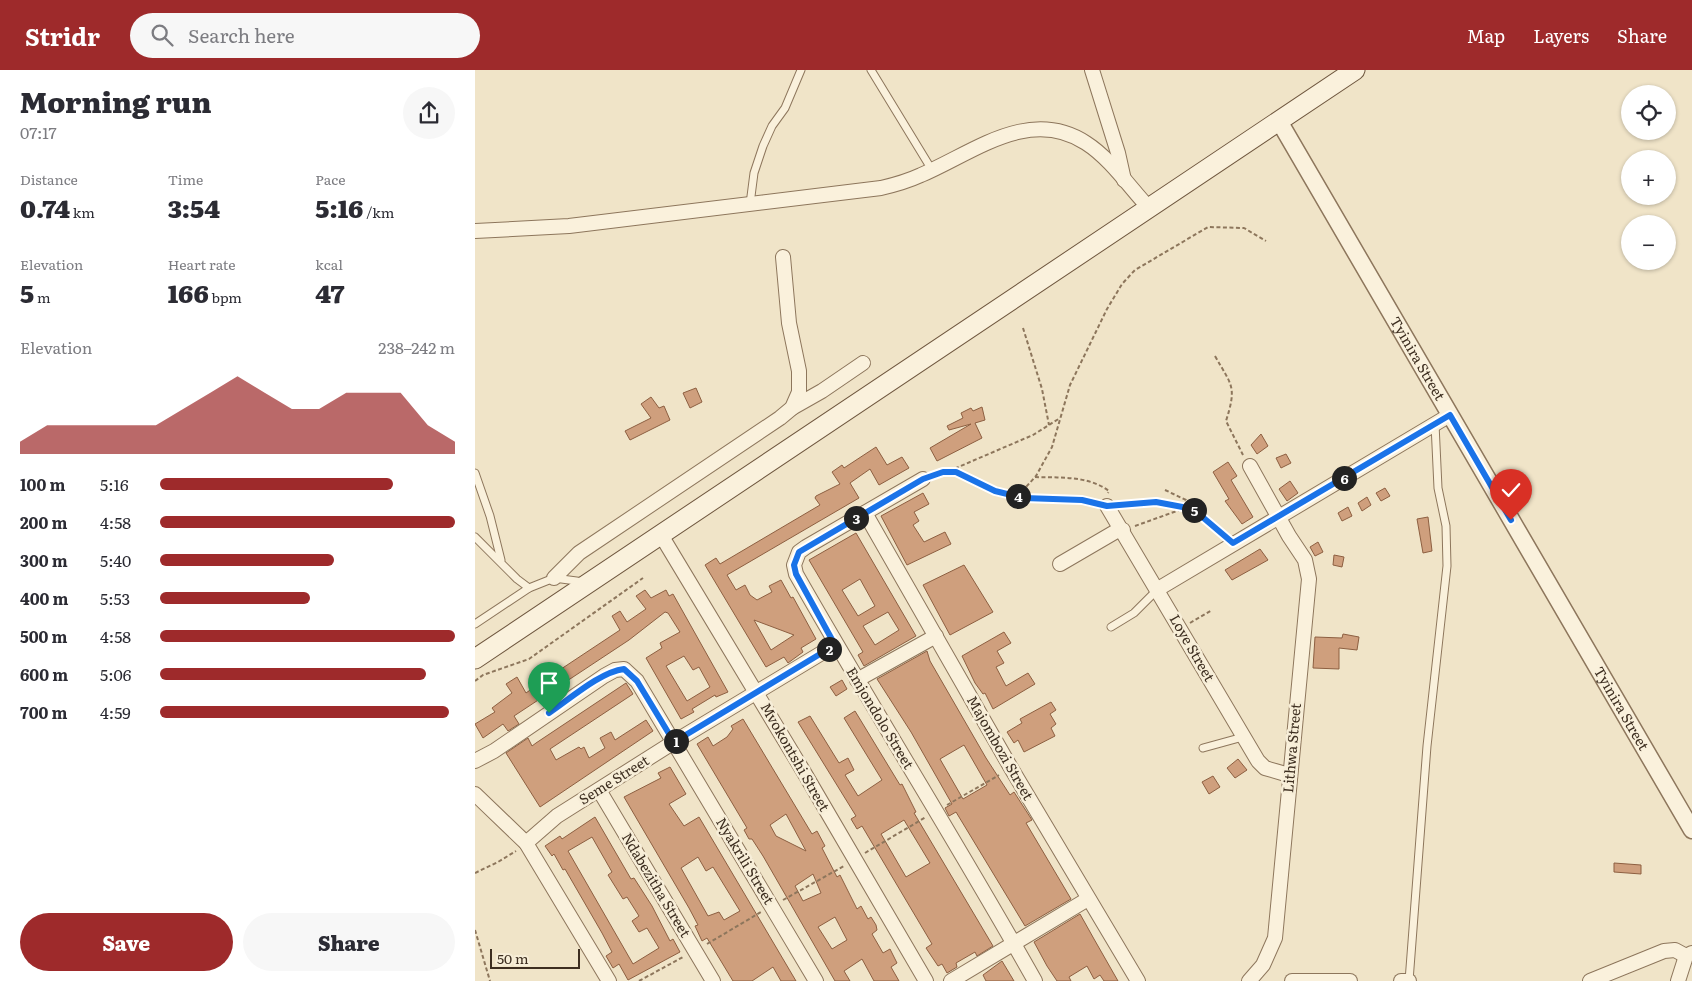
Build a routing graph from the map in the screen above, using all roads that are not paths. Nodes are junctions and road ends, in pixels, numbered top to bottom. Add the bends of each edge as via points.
1 (801, 70) edge
2 (871, 70) edge
3 (1092, 70) edge
4 (1355, 70) edge
5 (1279, 121) junction
6 (931, 170) junction
7 (1124, 181) junction
8 (750, 204) junction
9 (1150, 209) junction
10 (475, 231) edge
11 (783, 257) dead end
12 (863, 363) dead end
13 (792, 408) junction
14 (1450, 415) junction
15 (1435, 423) junction
16 (1250, 466) road end
17 (475, 473) edge
18 (923, 479) road end
19 (1107, 506) road end
20 (865, 513) junction
21 (1279, 516) junction
22 (1123, 530) junction
23 (661, 535) junction
24 (475, 537) edge
25 (501, 560) junction
26 (1060, 564) dead end
27 (554, 578) junction
28 (590, 582) junction
29 (529, 588) junction
30 (1158, 589) junction
31 (475, 624) edge
32 (1111, 627) dead end
33 (937, 636) junction
34 (835, 645) junction
35 (475, 658) edge
36 (857, 680) junction
37 (757, 694) junction
38 (1243, 737) junction
39 (674, 742) junction
40 (1203, 748) dead end
41 (475, 760) edge
42 (1289, 775) junction
43 (599, 790) junction
44 (475, 794) edge
45 (1692, 830) edge
46 (526, 843) junction
47 (1088, 899) junction
48 (1013, 943) junction
49 (1689, 955) edge
50 (609, 981) edge
51 (713, 981) edge
52 (816, 981) edge
53 (926, 981) edge
54 (951, 981) edge
55 (1035, 981) edge
56 (1138, 981) edge
57 (1249, 981) edge
58 (1292, 981) edge
59 (1350, 981) edge
60 (1401, 981) edge
61 (1409, 981) edge
62 (1590, 981) edge
63 (1678, 981) edge

1 - 8 lane via 785,108 763,146 754,173
2 - 6 lane
3 - 7 street
4 - 5 main road
5 - 9 main road
5 - 14 street, Tyinira Street
6 - 7 street via 975,147 1033,128 1060,131 1087,144
6 - 8 street via 881,188
7 - 9 street
8 - 10 street via 569,226
9 - 23 main road
11 - 13 street via 789,323 799,371 799,392
12 - 13 street
13 - 27 street via 579,553
14 - 15 street
14 - 45 street, Tyinira Street
15 - 21 street
15 - 61 lane via 1447,566 1427,746
16 - 21 street, Lithwa Street
17 - 25 lane
18 - 20 street, Emjondolo Street
19 - 22 street, Loye Street
20 - 33 street, Majombozi Street
20 - 34 street, Emjondolo Street via 807,546 795,558 796,574
21 - 30 street
21 - 42 street, Lithwa Street via 1305,560 1309,579
22 - 26 street via 1097,541
22 - 30 street, Loye Street
23 - 28 main road
23 - 37 street, Mvokontshi Street
24 - 25 lane
25 - 29 lane
27 - 28 lane
27 - 29 lane
28 - 35 main road
29 - 31 lane
30 - 32 lane via 1135,613
30 - 38 street, Loye Street
33 - 36 street
33 - 47 street, Majombozi Street
34 - 36 street, Emjondolo Street
34 - 37 street, Seme Street
36 - 48 street, Emjondolo Street
37 - 39 street, Seme Street
37 - 53 street, Mvokontshi Street
38 - 40 lane
38 - 42 street, Loye Street via 1265,768
39 - 41 street, Nyakrili Street via 637,681 624,669 604,676 494,751
39 - 43 street, Seme Street
39 - 52 street, Nyakrili Street
42 - 57 street, Lithwa Street via 1275,938 1263,964
43 - 46 street, Seme Street via 557,816
43 - 51 street, Ndabezitha Street
44 - 46 street
46 - 50 street
47 - 48 street
47 - 56 street, Majombozi Street
48 - 54 street
48 - 55 street, Emjondolo Street
49 - 62 street via 1675,950 1664,951
49 - 63 street
58 - 59 street
60 - 61 street

